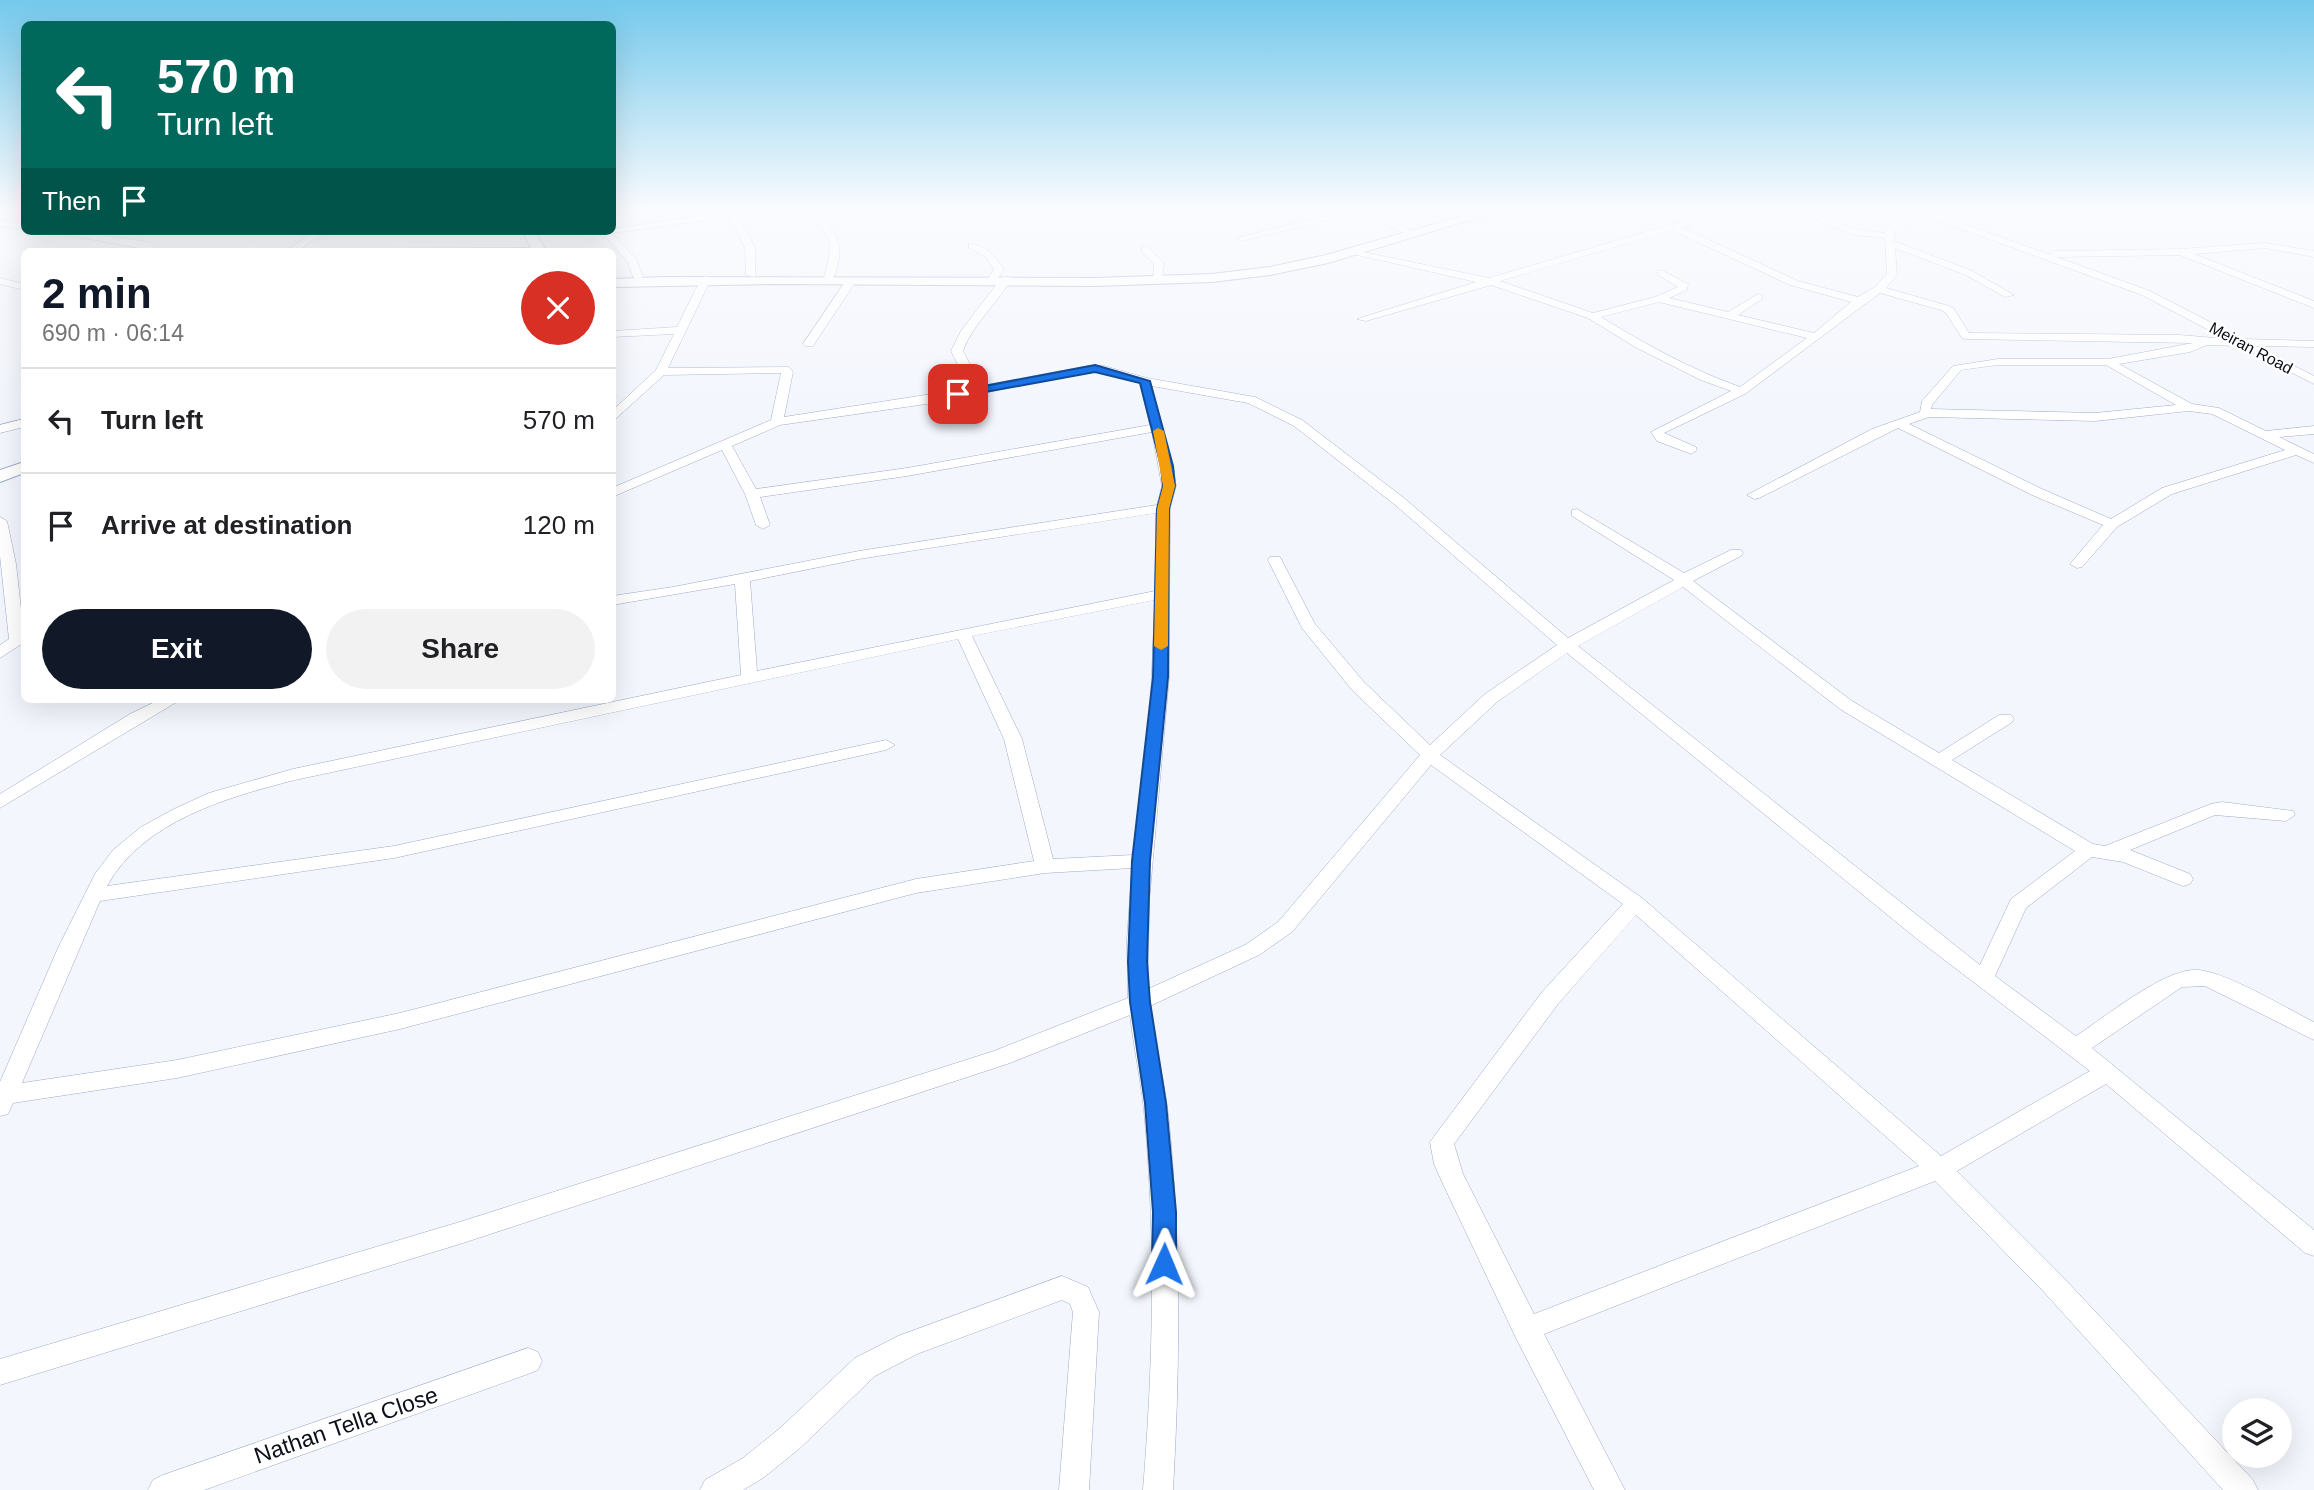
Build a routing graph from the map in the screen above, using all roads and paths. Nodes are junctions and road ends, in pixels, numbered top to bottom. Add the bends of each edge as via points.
1 (706, 279) junction
2 (937, 279) edge
3 (1152, 279) junction
4 (1157, 279) edge
5 (1159, 279) edge
6 (1473, 279) edge
7 (1504, 279) edge
8 (1672, 279) edge
9 (1786, 279) edge
10 (1889, 279) edge
11 (1979, 279) edge
12 (2107, 279) edge
13 (2120, 279) edge
14 (2247, 279) edge
15 (999, 280) junction
16 (0, 281) edge
17 (616, 281) edge
18 (851, 281) junction
19 (1493, 282) junction
20 (21, 286) edge
21 (1879, 289) junction
22 (2010, 295) dead end
23 (1758, 298) dead end
24 (1659, 299) junction
25 (1858, 301) junction
26 (2314, 305) edge
27 (1592, 316) junction
28 (1731, 316) junction
29 (1362, 319) dead end
30 (683, 330) junction
31 (616, 334) edge
32 (1966, 336) junction
33 (1816, 337) junction
34 (2204, 342) junction
35 (2242, 343) junction
36 (2256, 343) junction
37 (809, 344) dead end
38 (2314, 344) edge
39 (1998, 362) junction
40 (2108, 362) junction
41 (661, 372) junction
42 (2314, 374) edge
43 (1145, 381) junction
44 (2314, 381) edge
45 (977, 390) junction
46 (1741, 391) junction
47 (2189, 407) junction
48 (1928, 413) junction
49 (616, 414) edge
50 (777, 422) junction
51 (21, 424) edge
52 (1899, 424) junction
53 (1157, 427) junction
54 (0, 429) edge
55 (2314, 430) edge
56 (2264, 435) junction
57 (725, 444) junction
58 (1691, 450) dead end
59 (2295, 451) junction
60 (2314, 459) edge
61 (21, 462) edge
62 (21, 468) edge
63 (0, 470) edge
64 (0, 476) edge
65 (616, 491) edge
66 (752, 494) junction
67 (1754, 495) dead end
68 (1163, 509) junction
69 (1577, 513) dead end
70 (0, 521) edge
71 (2112, 524) junction
72 (763, 525) dead end
73 (1736, 553) dead end
74 (1275, 560) dead end
75 (2077, 564) dead end
76 (5, 565) edge
77 (742, 578) junction
78 (1682, 580) junction
79 (1161, 594) junction
80 (616, 600) edge
81 (964, 635) junction
82 (1567, 645) junction
83 (0, 653) edge
84 (749, 678) junction
85 (166, 703) edge
86 (2005, 719) dead end
87 (886, 745) dead end
88 (1430, 755) junction
89 (1940, 760) junction
90 (0, 802) edge
91 (2286, 815) dead end
92 (2088, 850) junction
93 (2111, 851) junction
94 (1141, 861) junction
95 (1045, 866) junction
96 (2183, 879) dead end
97 (93, 895) junction
98 (1635, 903) junction
99 (1983, 980) junction
100 (1140, 1002) junction
101 (2314, 1032) edge
102 (2075, 1048) junction
103 (2108, 1072) junction
104 (3, 1101) edge
105 (1939, 1169) junction
106 (2314, 1245) edge
107 (1526, 1329) junction
108 (528, 1361) dead end
109 (0, 1371) edge
110 (163, 1490) edge
111 (715, 1490) edge
112 (1074, 1490) edge
113 (1158, 1490) edge
114 (1609, 1490) edge
115 (2243, 1490) edge

1 - 17 main road
1 - 18 main road
1 - 30 street
2 - 15 main road
3 - 4 main road
3 - 5 main road
3 - 15 main road
6 - 19 street
7 - 19 street
8 - 24 street via 1683,288
9 - 25 street
10 - 21 street
11 - 22 street
12 - 35 street, Meiran Road via 2146,293
13 - 36 street, Meiran Road via 2164,295
14 - 26 street
15 - 18 main road
15 - 45 street via 996,296 970,324 957,351
16 - 20 street
18 - 37 street
19 - 27 street
19 - 29 street
21 - 25 street
21 - 32 street via 1950,311
23 - 28 street
24 - 27 street
24 - 28 street
25 - 33 street
27 - 46 street via 1674,363
28 - 33 street
30 - 31 street
30 - 41 street
32 - 34 street
32 - 39 street
33 - 46 street
34 - 35 street
34 - 40 street via 2190,349
35 - 36 street
35 - 44 street, Meiran Road
36 - 38 street
36 - 42 street, Meiran Road
39 - 40 street
39 - 48 street via 1958,368 1926,404
40 - 47 street
41 - 49 street
41 - 50 street via 785,369
43 - 45 street via 1095,369
43 - 53 street
43 - 82 street via 1251,400 1298,423 1399,501
45 - 50 street
46 - 58 street via 1657,432
47 - 48 street via 2095,417
47 - 56 street via 2215,411
48 - 52 street
50 - 57 street
51 - 54 street
52 - 67 street
52 - 71 street
53 - 66 street via 907,472
53 - 68 street via 1169,486
55 - 56 street
56 - 59 street
57 - 65 street
57 - 66 street
59 - 60 street
59 - 71 street via 2167,491
61 - 63 main road
62 - 64 main road
66 - 72 street
68 - 77 street via 859,555
68 - 79 street
69 - 78 street
70 - 76 street
71 - 75 street
73 - 78 street
74 - 88 street via 1308,625 1326,649 1357,686
76 - 83 street via 17,640
77 - 80 street
77 - 84 street
78 - 82 street
78 - 89 street via 1846,705
79 - 81 street
79 - 94 street via 1161,677
81 - 84 street
81 - 95 street via 1013,739
82 - 88 street via 1491,698
82 - 99 street
84 - 97 street via 529,722 249,788 198,806 141,836 117,857
85 - 90 street
86 - 89 street
87 - 97 street via 394,852
88 - 98 street
88 - 100 street via 1285,927 1252,950
89 - 92 street
91 - 93 street via 2211,810
92 - 93 street
92 - 99 street via 2018,904
93 - 96 street
94 - 95 street
94 - 100 street
95 - 104 street via 916,886 400,1021
97 - 104 street
98 - 105 street
98 - 107 street via 1550,998 1442,1142 1443,1160
99 - 102 street
100 - 109 street via 1002,1057 503,1219
100 - 113 street via 1153,1076 1164,1212
101 - 102 street via 2209,979 2193,977 2176,981
102 - 103 street
103 - 105 street
103 - 106 street
105 - 107 street
105 - 115 street via 2052,1283
107 - 114 street
108 - 110 street, Nathan Tella Close
111 - 112 street via 789,1439 865,1367 908,1345 1062,1288 1075,1290 1084,1300 1086,1312

